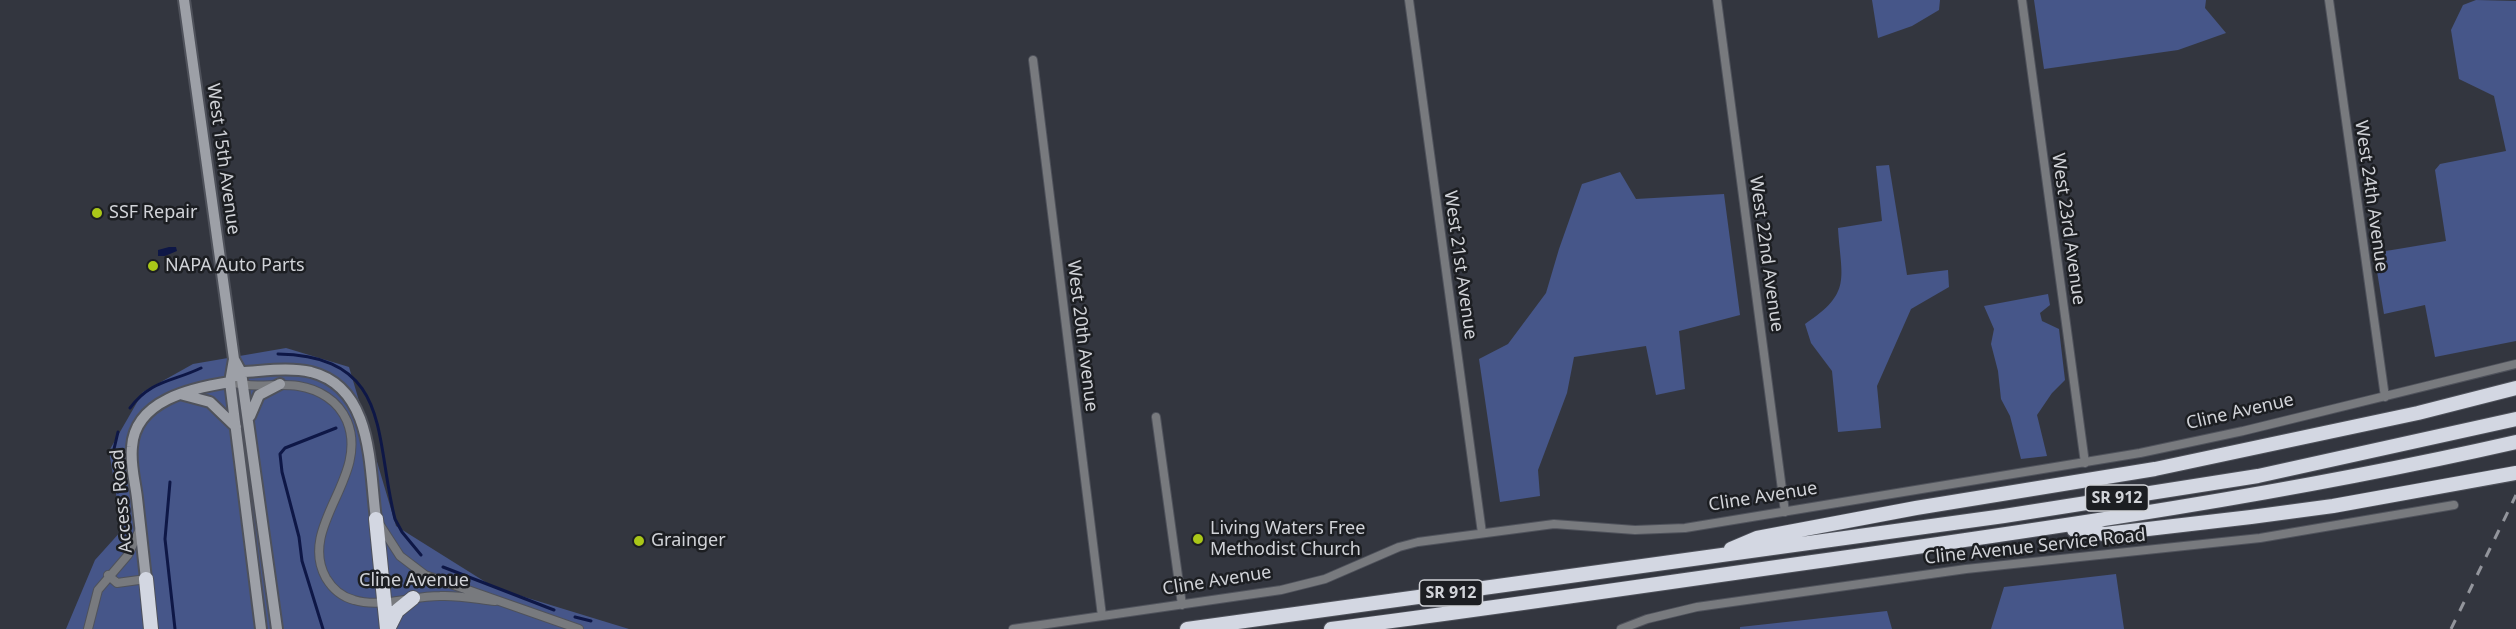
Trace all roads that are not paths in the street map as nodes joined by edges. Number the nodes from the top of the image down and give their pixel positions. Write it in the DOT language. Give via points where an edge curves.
graph roads {
  1 [pos="184,0"];
  2 [pos="1409,0"];
  3 [pos="1717,0"];
  4 [pos="2022,0"];
  5 [pos="2329,0"];
  6 [pos="1033,60"];
  7 [pos="234,359"];
  8 [pos="2516,364"];
  9 [pos="242,372"];
  10 [pos="230,382"];
  11 [pos="280,384"];
  12 [pos="243,386"];
  13 [pos="2516,388"];
  14 [pos="180,394"];
  15 [pos="2385,397"];
  16 [pos="1156,417"];
  17 [pos="249,419"];
  18 [pos="2515,419"];
  19 [pos="236,427"];
  20 [pos="2516,442"];
  21 [pos="2085,463"];
  22 [pos="2516,473"];
  23 [pos="2454,506"];
  24 [pos="1785,512"];
  25 [pos="376,519"];
  26 [pos="141,528"];
  27 [pos="2057,528"];
  28 [pos="1482,534"];
  29 [pos="1714,556"];
  30 [pos="108,575"];
  31 [pos="146,579"];
  32 [pos="413,598"];
  33 [pos="495,601"];
  34 [pos="384,602"];
  35 [pos="1182,605"];
  36 [pos="1102,616"];
  37 [pos="88,629"];
  38 [pos="151,629"];
  39 [pos="261,629"];
  40 [pos="277,629"];
  41 [pos="388,629"];
  42 [pos="579,629"];
  43 [pos="1013,629"];
  44 [pos="1187,629"];
  45 [pos="1331,629"];
  46 [pos="1621,629"];
  1 -- 7 [label="main road, West 15th Avenue"];
  2 -- 28 [label="street, West 21st Avenue"];
  3 -- 24 [label="street, West 22nd Avenue"];
  4 -- 21 [label="street, West 23rd Avenue"];
  5 -- 15 [label="street, West 24th Avenue"];
  6 -- 36 [label="street, West 20th Avenue"];
  7 -- 9 [label="main road, West 15th Avenue"];
  7 -- 10 [label="main road, West 15th Avenue"];
  8 -- 15 [label="street, Cline Avenue"];
  9 -- 10 [label="main road"];
  9 -- 12 [label="main road, West 15th Avenue"];
  9 -- 25 [label="main road, Cline Avenue" via="309,372 330,382 352,400 364,427"];
  10 -- 12 [label="street, Cline Avenue"];
  10 -- 14 [label="main road, Access Road"];
  10 -- 19 [label="main road, West 15th Avenue"];
  11 -- 12 [label="street, Cline Avenue"];
  11 -- 17 [label="main road" via="259,395"];
  11 -- 34 [label="street, Cline Avenue" via="311,388 344,414 353,449 323,530 320,561 329,584 339,593 355,601"];
  12 -- 17 [label="main road, West 15th Avenue"];
  13 -- 29 [label="highway" via="2156,469 1757,538"];
  14 -- 19 [label="main road" via="210,402"];
  14 -- 26 [label="main road, Access Road" via="151,411 134,435 132,461"];
  15 -- 21 [label="street, Cline Avenue"];
  16 -- 35 [label="street"];
  17 -- 40 [label="main road, West 15th Avenue"];
  18 -- 29 [label="highway, SR 912" via="2258,476"];
  19 -- 39 [label="main road, West 15th Avenue"];
  20 -- 27 [label="highway, SR 912" via="2387,471"];
  21 -- 24 [label="street, Cline Avenue"];
  22 -- 27 [label="highway" via="2229,520 2105,534"];
  23 -- 46 [label="street, Cline Avenue Service Road" via="2260,538 1966,568 1668,613"];
  24 -- 28 [label="street, Cline Avenue" via="1674,529 1554,524"];
  25 -- 33 [label="street, Cline Avenue" via="400,556 414,568"];
  25 -- 34 [label="highway"];
  26 -- 30 [label="street" via="128,555"];
  26 -- 31 [label="main road, Access Road"];
  27 -- 45 [label="highway, SR 912"];
  28 -- 35 [label="street, Cline Avenue" via="1404,545 1297,586"];
  29 -- 44 [label="highway, SR 912"];
  30 -- 31 [label="street, Access Road" via="117,583"];
  30 -- 37 [label="street, Access Road" via="98,590"];
  31 -- 38 [label="highway"];
  32 -- 33 [label="street, Cline Avenue" via="441,596"];
  32 -- 34 [label="street, Cline Avenue"];
  32 -- 41 [label="highway" via="397,611"];
  33 -- 42 [label="street, Cline Avenue"];
  34 -- 41 [label="highway"];
  35 -- 36 [label="street, Cline Avenue"];
  36 -- 43 [label="street, Cline Avenue"];
}
